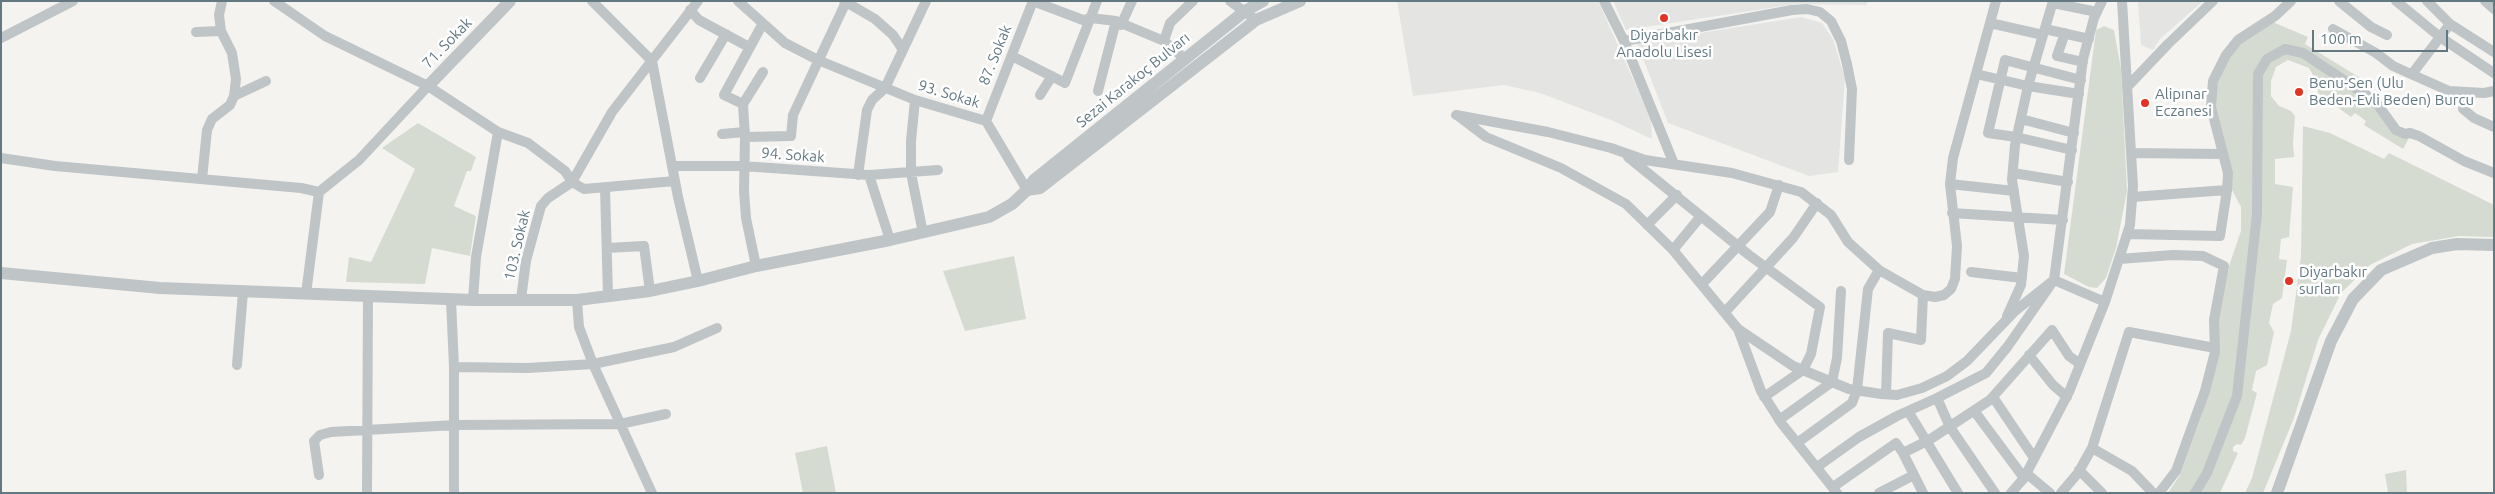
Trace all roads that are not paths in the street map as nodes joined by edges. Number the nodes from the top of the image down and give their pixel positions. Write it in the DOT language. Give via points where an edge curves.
graph roads {
  1 [pos="73,1"];
  2 [pos="222,1"];
  3 [pos="274,1"];
  4 [pos="510,1"];
  5 [pos="592,1"];
  6 [pos="698,1"];
  7 [pos="738,1"];
  8 [pos="926,1"];
  9 [pos="1032,1"];
  10 [pos="1097,1"];
  11 [pos="1132,1"];
  12 [pos="1193,1"];
  13 [pos="1230,1"];
  14 [pos="1264,1"];
  15 [pos="1300,1"];
  16 [pos="1604,1"];
  17 [pos="1996,1"];
  18 [pos="2102,1"];
  19 [pos="2122,1"];
  20 [pos="2213,1"];
  21 [pos="2291,1"];
  22 [pos="2339,1"];
  23 [pos="2396,1"];
  24 [pos="2426,1"];
  25 [pos="2485,1"];
  26 [pos="845,2"];
  27 [pos="2053,2"];
  28 [pos="2494,9"];
  29 [pos="690,10"];
  30 [pos="1245,11"];
  31 [pos="2097,12"];
  32 [pos="1090,18"];
  33 [pos="1256,20"];
  34 [pos="1119,23"];
  35 [pos="1990,23"];
  36 [pos="2450,24"];
  37 [pos="762,25"];
  38 [pos="2333,29"];
  39 [pos="221,31"];
  40 [pos="196,32"];
  41 [pos="2044,32"];
  42 [pos="2065,33"];
  43 [pos="726,34"];
  44 [pos="2386,35"];
  45 [pos="2440,37"];
  46 [pos="1,38"];
  47 [pos="2089,39"];
  48 [pos="1164,41"];
  49 [pos="1624,41"];
  50 [pos="749,47"];
  51 [pos="903,50"];
  52 [pos="2494,52"];
  53 [pos="1012,56"];
  54 [pos="1185,59"];
  55 [pos="818,60"];
  56 [pos="652,61"];
  57 [pos="2083,62"];
  58 [pos="2034,67"];
  59 [pos="763,72"];
  60 [pos="2494,73"];
  61 [pos="1976,74"];
  62 [pos="2412,74"];
  63 [pos="1052,76"];
  64 [pos="700,78"];
  65 [pos="2001,79"];
  66 [pos="2081,80"];
  67 [pos="266,81"];
  68 [pos="428,86"];
  69 [pos="2028,86"];
  70 [pos="2128,86"];
  71 [pos="885,88"];
  72 [pos="2494,90"];
  73 [pos="1098,91"];
  74 [pos="2465,92"];
  75 [pos="2079,94"];
  76 [pos="1040,95"];
  77 [pos="234,96"];
  78 [pos="915,100"];
  79 [pos="743,104"];
  80 [pos="2021,119"];
  81 [pos="986,121"];
  82 [pos="2494,127"];
  83 [pos="498,132"];
  84 [pos="2074,133"];
  85 [pos="722,134"];
  86 [pos="745,134"];
  87 [pos="2016,137"];
  88 [pos="2072,150"];
  89 [pos="1621,152"];
  90 [pos="2132,153"];
  91 [pos="2222,154"];
  92 [pos="1,158"];
  93 [pos="1849,160"];
  94 [pos="1674,164"];
  95 [pos="673,166"];
  96 [pos="744,166"];
  97 [pos="938,170"];
  98 [pos="911,173"];
  99 [pos="2012,173"];
  100 [pos="2494,173"];
  101 [pos="858,175"];
  102 [pos="869,175"];
  103 [pos="202,178"];
  104 [pos="675,181"];
  105 [pos="572,182"];
  106 [pos="2068,182"];
  107 [pos="1950,184"];
  108 [pos="1779,185"];
  109 [pos="605,188"];
  110 [pos="1027,190"];
  111 [pos="2228,190"];
  112 [pos="2014,191"];
  113 [pos="319,192"];
  114 [pos="1677,195"];
  115 [pos="2132,197"];
  116 [pos="1817,203"];
  117 [pos="1952,213"];
  118 [pos="1702,216"];
  119 [pos="2018,218"];
  120 [pos="2063,220"];
  121 [pos="1647,225"];
  122 [pos="923,233"];
  123 [pos="2127,234"];
  124 [pos="890,240"];
  125 [pos="2494,245"];
  126 [pos="1738,247"];
  127 [pos="607,248"];
  128 [pos="1673,250"];
  129 [pos="2119,259"];
  130 [pos="756,266"];
  131 [pos="1765,267"];
  132 [pos="1879,270"];
  133 [pos="1972,272"];
  134 [pos="1,273"];
  135 [pos="2022,278"];
  136 [pos="2054,280"];
  137 [pos="698,281"];
  138 [pos="1702,284"];
  139 [pos="650,291"];
  140 [pos="1842,291"];
  141 [pos="243,292"];
  142 [pos="306,294"];
  143 [pos="1923,295"];
  144 [pos="608,296"];
  145 [pos="368,297"];
  146 [pos="521,299"];
  147 [pos="451,300"];
  148 [pos="473,300"];
  149 [pos="577,300"];
  150 [pos="2105,302"];
  151 [pos="1725,312"];
  152 [pos="2004,324"];
  153 [pos="717,328"];
  154 [pos="1738,329"];
  155 [pos="2215,348"];
  156 [pos="2029,355"];
  157 [pos="237,364"];
  158 [pos="593,364"];
  159 [pos="2080,364"];
  160 [pos="454,367"];
  161 [pos="1803,370"];
  162 [pos="1832,382"];
  163 [pos="1857,390"];
  164 [pos="1886,394"];
  165 [pos="1764,397"];
  166 [pos="1993,397"];
  167 [pos="2067,397"];
  168 [pos="1937,398"];
  169 [pos="1908,411"];
  170 [pos="1975,412"];
  171 [pos="666,414"];
  172 [pos="1779,420"];
  173 [pos="620,424"];
  174 [pos="455,425"];
  175 [pos="1950,427"];
  176 [pos="368,430"];
  177 [pos="1925,442"];
  178 [pos="1797,443"];
  179 [pos="2092,448"];
  180 [pos="1903,453"];
  181 [pos="2034,458"];
  182 [pos="1817,467"];
  183 [pos="2080,470"];
  184 [pos="319,475"];
  185 [pos="1914,475"];
  186 [pos="2025,475"];
  187 [pos="1835,490"];
  188 [pos="367,493"];
  189 [pos="454,493"];
  190 [pos="652,493"];
  191 [pos="1879,493"];
  192 [pos="1923,493"];
  193 [pos="1958,493"];
  194 [pos="1995,493"];
  195 [pos="2011,493"];
  196 [pos="2050,493"];
  197 [pos="2061,493"];
  198 [pos="2102,493"];
  199 [pos="2153,493"];
  200 [pos="2159,493"];
  201 [pos="2196,493"];
  202 [pos="2277,493"];
  1 -- 46 [label="street"];
  2 -- 39 [label="street" via="219,15"];
  3 -- 68 [label="street" via="325,36"];
  4 -- 68 [label="street, 71. Sokak"];
  5 -- 56 [label="street"];
  6 -- 29 [label="street"];
  7 -- 37 [label="street, 93. Sokak"];
  8 -- 51 [label="street"];
  9 -- 32 [label="street" via="1082,20"];
  9 -- 53 [label="street, 87. Sokak"];
  10 -- 32 [label="street"];
  11 -- 34 [label="street"];
  12 -- 48 [label="street" via="1170,23"];
  13 -- 30 [label="street"];
  14 -- 30 [label="street, Sezai Karakoç Bulvarı"];
  15 -- 33 [label="street"];
  16 -- 49 [label="street"];
  17 -- 35 [label="street"];
  18 -- 31 [label="street"];
  19 -- 70 [label="street"];
  20 -- 70 [label="street"];
  21 -- 91 [label="street" via="2275,16 2238,40 2213,81 2211,106"];
  22 -- 44 [label="street"];
  23 -- 45 [label="street"];
  24 -- 36 [label="street"];
  25 -- 28 [label="street"];
  26 -- 51 [label="street" via="875,19 893,35"];
  26 -- 55 [label="street"];
  27 -- 31 [label="street"];
  27 -- 41 [label="street"];
  29 -- 43 [label="street" via="699,20"];
  29 -- 56 [label="street"];
  30 -- 33 [label="street"];
  30 -- 54 [label="street, Sezai Karakoç Bulvarı"];
  31 -- 47 [label="street"];
  32 -- 34 [label="street"];
  32 -- 63 [label="street" via="1065,83"];
  33 -- 110 [label="street" via="1040,188"];
  34 -- 48 [label="street"];
  34 -- 73 [label="street"];
  35 -- 41 [label="street"];
  35 -- 61 [label="street"];
  36 -- 45 [label="street"];
  36 -- 52 [label="street"];
  37 -- 50 [label="street"];
  37 -- 55 [label="street, 93. Sokak" via="785,43"];
  38 -- 62 [label="street"];
  39 -- 40 [label="street"];
  39 -- 77 [label="street" via="235,66"];
  41 -- 42 [label="street"];
  41 -- 58 [label="street"];
  42 -- 47 [label="street"];
  42 -- 57 [label="street" via="2057,56"];
  43 -- 50 [label="street"];
  43 -- 64 [label="street"];
  45 -- 60 [label="street"];
  45 -- 62 [label="street"];
  47 -- 57 [label="street"];
  48 -- 54 [label="street"];
  49 -- 93 [label="street" via="1792,10 1820,12 1831,21 1848,64 1852,89"];
  49 -- 94 [label="street"];
  50 -- 79 [label="street" via="724,95"];
  51 -- 71 [label="street"];
  53 -- 63 [label="street"];
  53 -- 81 [label="street, 87. Sokak"];
  54 -- 110 [label="street, Sezai Karakoç Bulvarı" via="1034,180"];
  55 -- 71 [label="street, 93. Sokak"];
  55 -- 86 [label="street" via="793,115 791,136"];
  56 -- 95 [label="street"];
  56 -- 105 [label="street" via="612,112"];
  57 -- 66 [label="street"];
  58 -- 65 [label="street" via="2005,60"];
  58 -- 66 [label="street"];
  58 -- 69 [label="street"];
  59 -- 79 [label="street"];
  61 -- 65 [label="street"];
  61 -- 107 [label="street" via="1953,158"];
  62 -- 74 [label="street" via="2449,91"];
  63 -- 76 [label="street"];
  65 -- 69 [label="street"];
  65 -- 87 [label="street" via="1988,133"];
  66 -- 75 [label="street"];
  67 -- 77 [label="street"];
  68 -- 83 [label="street"];
  68 -- 113 [label="street" via="359,160"];
  69 -- 75 [label="street"];
  69 -- 80 [label="street"];
  70 -- 90 [label="street"];
  71 -- 78 [label="street, 93. Sokak"];
  71 -- 101 [label="street" via="867,110"];
  72 -- 74 [label="street"];
  74 -- 82 [label="street" via="2463,108 2474,118"];
  75 -- 84 [label="street"];
  77 -- 103 [label="street" via="230,105 212,119 207,130"];
  78 -- 81 [label="street, 93. Sokak"];
  78 -- 98 [label="street" via="910,141"];
  79 -- 86 [label="street"];
  80 -- 84 [label="street"];
  80 -- 87 [label="street"];
  81 -- 110 [label="street, 93. Sokak"];
  83 -- 105 [label="street" via="528,142 565,171"];
  83 -- 148 [label="street" via="476,257"];
  84 -- 88 [label="street"];
  85 -- 86 [label="street"];
  86 -- 96 [label="street"];
  87 -- 88 [label="street"];
  87 -- 99 [label="street"];
  88 -- 106 [label="street"];
  89 -- 94 [label="street" via="1645,160"];
  89 -- 114 [label="street"];
  89 -- 121 [label="street" via="1548,132 1456,115 1486,137 1561,168 1626,204"];
  90 -- 91 [label="street"];
  90 -- 115 [label="street"];
  91 -- 111 [label="street" via="2228,173"];
  92 -- 103 [label="street" via="56,166"];
  94 -- 108 [label="street" via="1732,173"];
  95 -- 96 [label="street, 94. Sokak"];
  95 -- 104 [label="street"];
  96 -- 101 [label="street, 94. Sokak"];
  96 -- 130 [label="street" via="746,218"];
  97 -- 98 [label="street, 94. Sokak"];
  98 -- 102 [label="street, 94. Sokak"];
  98 -- 122 [label="street"];
  99 -- 106 [label="street"];
  99 -- 112 [label="street"];
  100 -- 201 [label="street" via="2464,161 2419,136 2396,130 2376,101 2303,53 2285,49 2267,59 2258,74 2257,214 2237,396"];
  101 -- 102 [label="street, 94. Sokak"];
  102 -- 124 [label="street"];
  103 -- 113 [label="street"];
  104 -- 109 [label="street"];
  104 -- 137 [label="street"];
  105 -- 109 [label="street" via="584,189"];
  105 -- 146 [label="street, 103. Sokak" via="541,206 526,261"];
  106 -- 120 [label="street"];
  107 -- 112 [label="street"];
  107 -- 117 [label="street"];
  108 -- 116 [label="street" via="1801,192"];
  108 -- 126 [label="street" via="1770,212"];
  109 -- 127 [label="street"];
  110 -- 122 [label="street" via="1012,204 988,217"];
  111 -- 115 [label="street"];
  111 -- 123 [label="street" via="2220,236"];
  112 -- 119 [label="street"];
  113 -- 142 [label="street"];
  114 -- 118 [label="street"];
  114 -- 121 [label="street"];
  115 -- 123 [label="street"];
  116 -- 131 [label="street" via="1793,238"];
  116 -- 132 [label="street" via="1831,215 1848,242"];
  117 -- 119 [label="street"];
  117 -- 143 [label="street" via="1956,246 1952,289 1935,297"];
  118 -- 126 [label="street"];
  118 -- 128 [label="street"];
  119 -- 120 [label="street"];
  119 -- 135 [label="street" via="2024,256"];
  120 -- 136 [label="street"];
  121 -- 128 [label="street"];
  122 -- 124 [label="street"];
  123 -- 129 [label="street"];
  124 -- 130 [label="street"];
  125 -- 202 [label="street" via="2458,244 2432,248 2381,270 2353,299 2332,341"];
  126 -- 131 [label="street"];
  126 -- 138 [label="street"];
  127 -- 139 [label="street" via="644,246"];
  127 -- 144 [label="street"];
  128 -- 138 [label="street"];
  129 -- 150 [label="street"];
  129 -- 155 [label="street" via="2203,256 2224,266 2214,320"];
  130 -- 137 [label="street"];
  131 -- 151 [label="street"];
  131 -- 161 [label="street" via="1820,307 1810,354"];
  132 -- 143 [label="street"];
  132 -- 163 [label="street" via="1868,289"];
  133 -- 135 [label="street"];
  134 -- 141 [label="street" via="160,288"];
  135 -- 152 [label="street"];
  136 -- 150 [label="street"];
  136 -- 152 [label="street"];
  136 -- 168 [label="street" via="1986,373"];
  137 -- 139 [label="street"];
  138 -- 151 [label="street"];
  139 -- 144 [label="street"];
  140 -- 162 [label="street"];
  141 -- 142 [label="street"];
  141 -- 157 [label="street"];
  142 -- 145 [label="street"];
  143 -- 164 [label="street" via="1921,340 1888,333"];
  144 -- 149 [label="street"];
  145 -- 147 [label="street"];
  145 -- 176 [label="street"];
  146 -- 148 [label="street"];
  146 -- 149 [label="street"];
  147 -- 148 [label="street"];
  147 -- 160 [label="street"];
  149 -- 158 [label="street" via="579,327"];
  150 -- 159 [label="street"];
  151 -- 154 [label="street"];
  152 -- 164 [label="street" via="1947,376 1922,388 1897,395"];
  153 -- 158 [label="street" via="674,347"];
  154 -- 161 [label="street"];
  154 -- 165 [label="street"];
  155 -- 179 [label="street" via="2129,332"];
  155 -- 200 [label="street" via="2205,391 2185,449 2176,471"];
  156 -- 159 [label="street" via="2052,330 2069,356"];
  156 -- 166 [label="street"];
  156 -- 167 [label="street"];
  158 -- 160 [label="street" via="528,368"];
  158 -- 173 [label="street"];
  159 -- 167 [label="street"];
  160 -- 174 [label="street"];
  161 -- 162 [label="street"];
  161 -- 165 [label="street"];
  162 -- 163 [label="street"];
  162 -- 172 [label="street"];
  163 -- 164 [label="street"];
  163 -- 178 [label="street" via="1852,403"];
  165 -- 172 [label="street"];
  166 -- 170 [label="street"];
  166 -- 181 [label="street"];
  167 -- 181 [label="street"];
  168 -- 169 [label="street"];
  168 -- 175 [label="street"];
  169 -- 177 [label="street"];
  169 -- 182 [label="street" via="1860,437"];
  170 -- 175 [label="street"];
  170 -- 186 [label="street"];
  171 -- 173 [label="street"];
  172 -- 178 [label="street"];
  173 -- 174 [label="street"];
  173 -- 190 [label="street"];
  174 -- 176 [label="street"];
  174 -- 189 [label="street"];
  175 -- 177 [label="street"];
  175 -- 194 [label="street"];
  176 -- 184 [label="street" via="320,435 314,441"];
  176 -- 188 [label="street"];
  177 -- 180 [label="street"];
  177 -- 193 [label="street"];
  178 -- 182 [label="street"];
  179 -- 183 [label="street"];
  179 -- 199 [label="street" via="2132,471"];
  180 -- 185 [label="street"];
  180 -- 187 [label="street" via="1896,443"];
  181 -- 186 [label="street"];
  182 -- 187 [label="street"];
  183 -- 197 [label="street"];
  183 -- 198 [label="street"];
  185 -- 191 [label="street"];
  185 -- 192 [label="street"];
  186 -- 195 [label="street"];
  186 -- 196 [label="street"];
}
